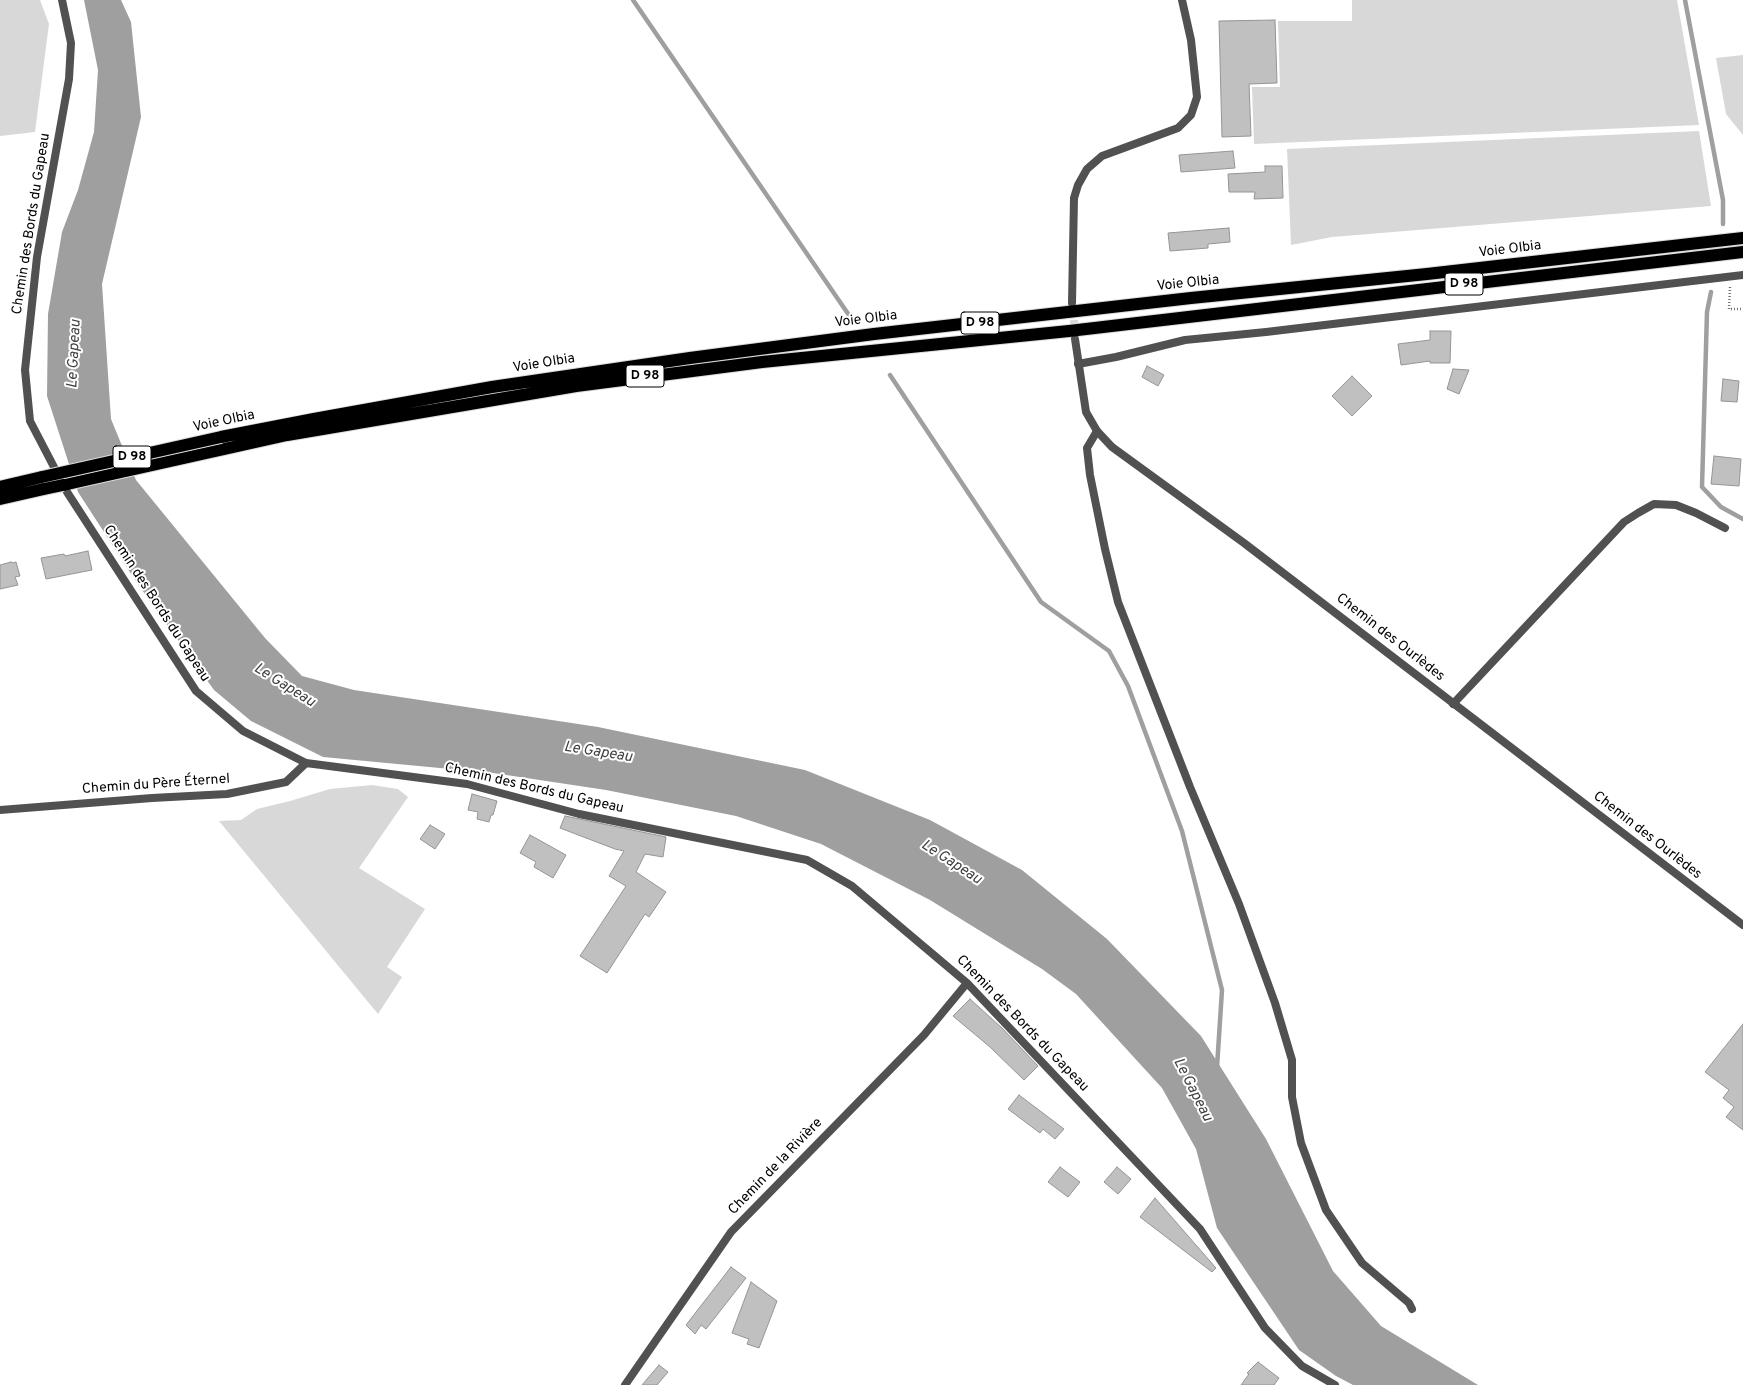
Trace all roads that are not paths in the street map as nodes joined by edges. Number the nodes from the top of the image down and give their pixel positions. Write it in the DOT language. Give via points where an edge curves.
graph roads {
  1 [pos="62,0"];
  2 [pos="1182,0"];
  3 [pos="1743,238"];
  4 [pos="1743,252"];
  5 [pos="1743,275"];
  6 [pos="1072,303"];
  7 [pos="1075,339"];
  8 [pos="1078,364"];
  9 [pos="1097,431"];
  10 [pos="224,443"];
  11 [pos="43,483"];
  12 [pos="0,487"];
  13 [pos="0,499"];
  14 [pos="1725,528"];
  15 [pos="1454,704"];
  16 [pos="306,763"];
  17 [pos="0,810"];
  18 [pos="1743,925"];
  19 [pos="967,983"];
  20 [pos="1412,1309"];
  21 [pos="625,1385"];
  22 [pos="1335,1385"];
  1 -- 16 [label="street, Chemin des Bords du Gapeau" via="71,43 69,79 37,257 25,370 30,421 66,492 196,691 243,731"];
  2 -- 6 [label="street" via="1191,40 1197,97 1191,115 1178,128 1102,156 1088,169 1078,185 1074,198"];
  3 -- 10 [label="highway, Voie Olbia / D 98" via="874,334 660,362 492,387 314,418"];
  4 -- 10 [label="highway, Voie Olbia / D 98" via="1068,331 673,372"];
  5 -- 8 [label="street" via="1185,340"];
  7 -- 8 [label="street, Chemin des Ourlèdes"];
  8 -- 9 [label="street, Chemin des Ourlèdes" via="1086,412"];
  9 -- 15 [label="street, Chemin des Ourlèdes" via="1112,447 1244,543"];
  9 -- 20 [label="street" via="1087,448 1090,474 1118,602 1239,904 1275,1003 1292,1060 1292,1097 1301,1143 1326,1210 1362,1263 1409,1303"];
  10 -- 11 [label="highway, Voie Olbia / D 98, bridge"];
  11 -- 12 [label="highway, Voie Olbia / D 98"];
  11 -- 13 [label="highway, Voie Olbia / D 98"];
  14 -- 15 [label="street" via="1676,505 1654,504 1624,522"];
  15 -- 18 [label="street, Chemin des Ourlèdes"];
  16 -- 17 [label="street, Chemin du Père Éternel" via="286,782 227,794"];
  16 -- 19 [label="street, Chemin des Bords du Gapeau" via="467,784 579,814 807,860 852,886"];
  19 -- 21 [label="street, Chemin de la Rivière" via="924,1035 731,1232"];
  19 -- 22 [label="street, Chemin des Bords du Gapeau" via="1200,1229 1265,1328 1302,1366"];
}
